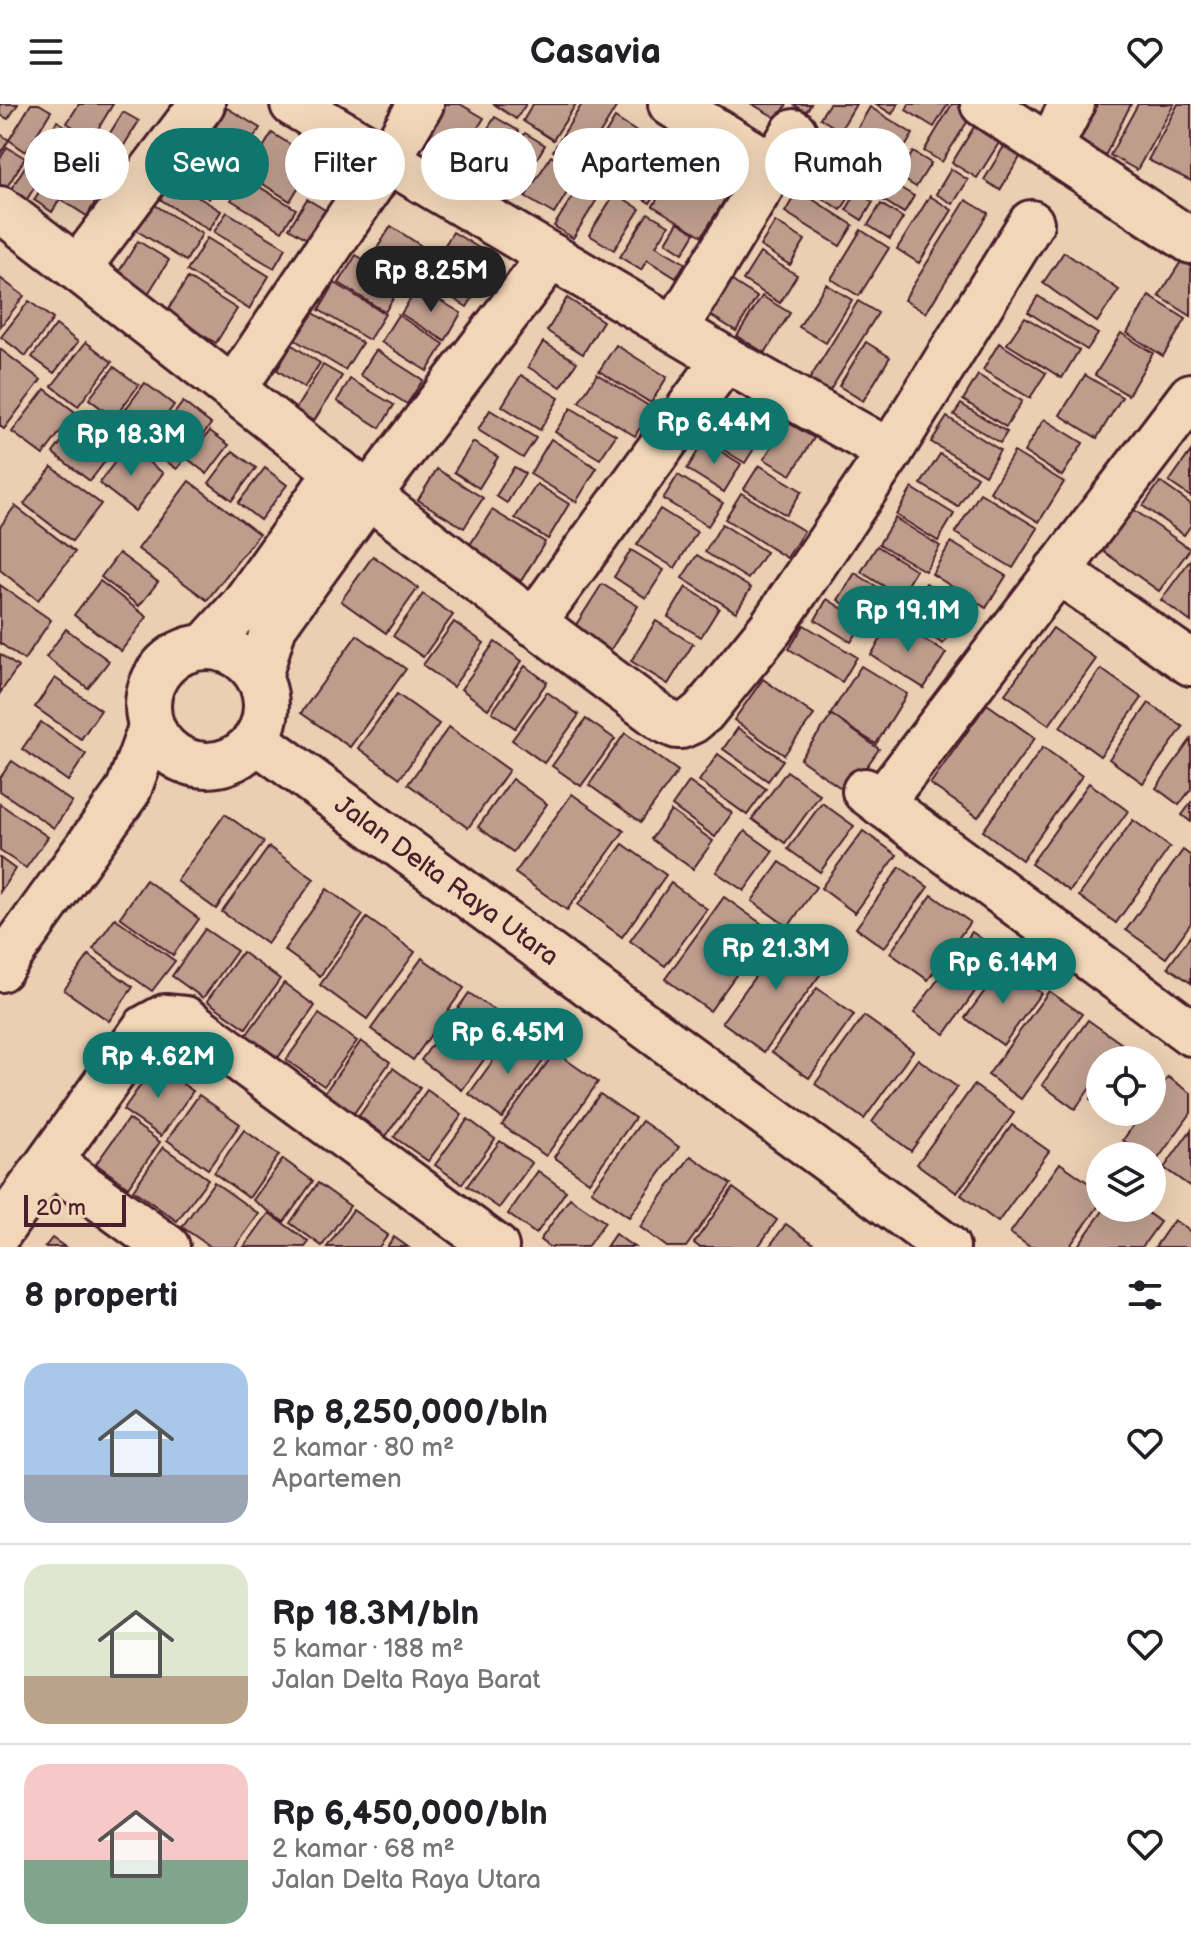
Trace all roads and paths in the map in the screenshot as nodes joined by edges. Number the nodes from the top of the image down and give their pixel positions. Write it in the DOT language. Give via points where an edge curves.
graph roads {
  1 [pos="202,104"];
  2 [pos="293,104"];
  3 [pos="671,104"];
  4 [pos="983,104"];
  5 [pos="1072,104"];
  6 [pos="405,109"];
  7 [pos="333,128"];
  8 [pos="398,128"];
  9 [pos="1050,147"];
  10 [pos="405,171"];
  11 [pos="361,200"];
  12 [pos="0,209"];
  13 [pos="1031,223"];
  14 [pos="1191,241"];
  15 [pos="551,256"];
  16 [pos="78,268"];
  17 [pos="675,329"];
  18 [pos="725,359"];
  19 [pos="234,388"];
  20 [pos="1191,396"];
  21 [pos="890,452"];
  22 [pos="353,484"];
  23 [pos="1057,570"];
  24 [pos="533,623"];
  25 [pos="205,647"];
  26 [pos="1191,663"];
  27 [pos="259,677"];
  28 [pos="151,728"];
  29 [pos="256,740"];
  30 [pos="182,761"];
  31 [pos="128,791"];
  32 [pos="0,969"];
  33 [pos="1191,1033"];
  34 [pos="50,1162"];
  35 [pos="0,1231"];
  36 [pos="167,1247"];
  37 [pos="496,1247"];
  38 [pos="947,1247"];
  1 -- 16 [label="street"];
  2 -- 7 [label="street"];
  3 -- 17 [label="street" via="784,149"];
  4 -- 9 [label="street"];
  5 -- 9 [label="street"];
  6 -- 8 [label="street"];
  9 -- 14 [label="street"];
  10 -- 15 [label="street"];
  11 -- 19 [label="street"];
  12 -- 16 [label="street"];
  13 -- 21 [label="street"];
  15 -- 17 [label="street"];
  15 -- 22 [label="street"];
  16 -- 19 [label="street"];
  17 -- 18 [label="street"];
  18 -- 21 [label="street"];
  18 -- 24 [label="street"];
  19 -- 22 [label="street"];
  20 -- 23 [label="street"];
  21 -- 24 [label="street" via="771,628 724,689 687,724 664,720"];
  22 -- 24 [label="street"];
  22 -- 25 [label="street"];
  22 -- 27 [label="street" via="274,626"];
  23 -- 26 [label="street"];
  23 -- 33 [label="street" via="873,797"];
  25 -- 27 [label="street" via="227,650"];
  25 -- 28 [label="street" via="186,650 157,674 149,691"];
  27 -- 29 [label="street" via="266,698 265,720"];
  28 -- 30 [label="street"];
  28 -- 31 [label="street"];
  29 -- 30 [label="street" via="240,756 220,765"];
  29 -- 38 [label="street, Jalan Delta Raya Utara"];
  30 -- 31 [label="street"];
  31 -- 32 [label="street"];
  34 -- 35 [label="street"];
  34 -- 36 [label="street"];
  34 -- 37 [label="street" via="145,1028 165,1017 185,1019"];
}
